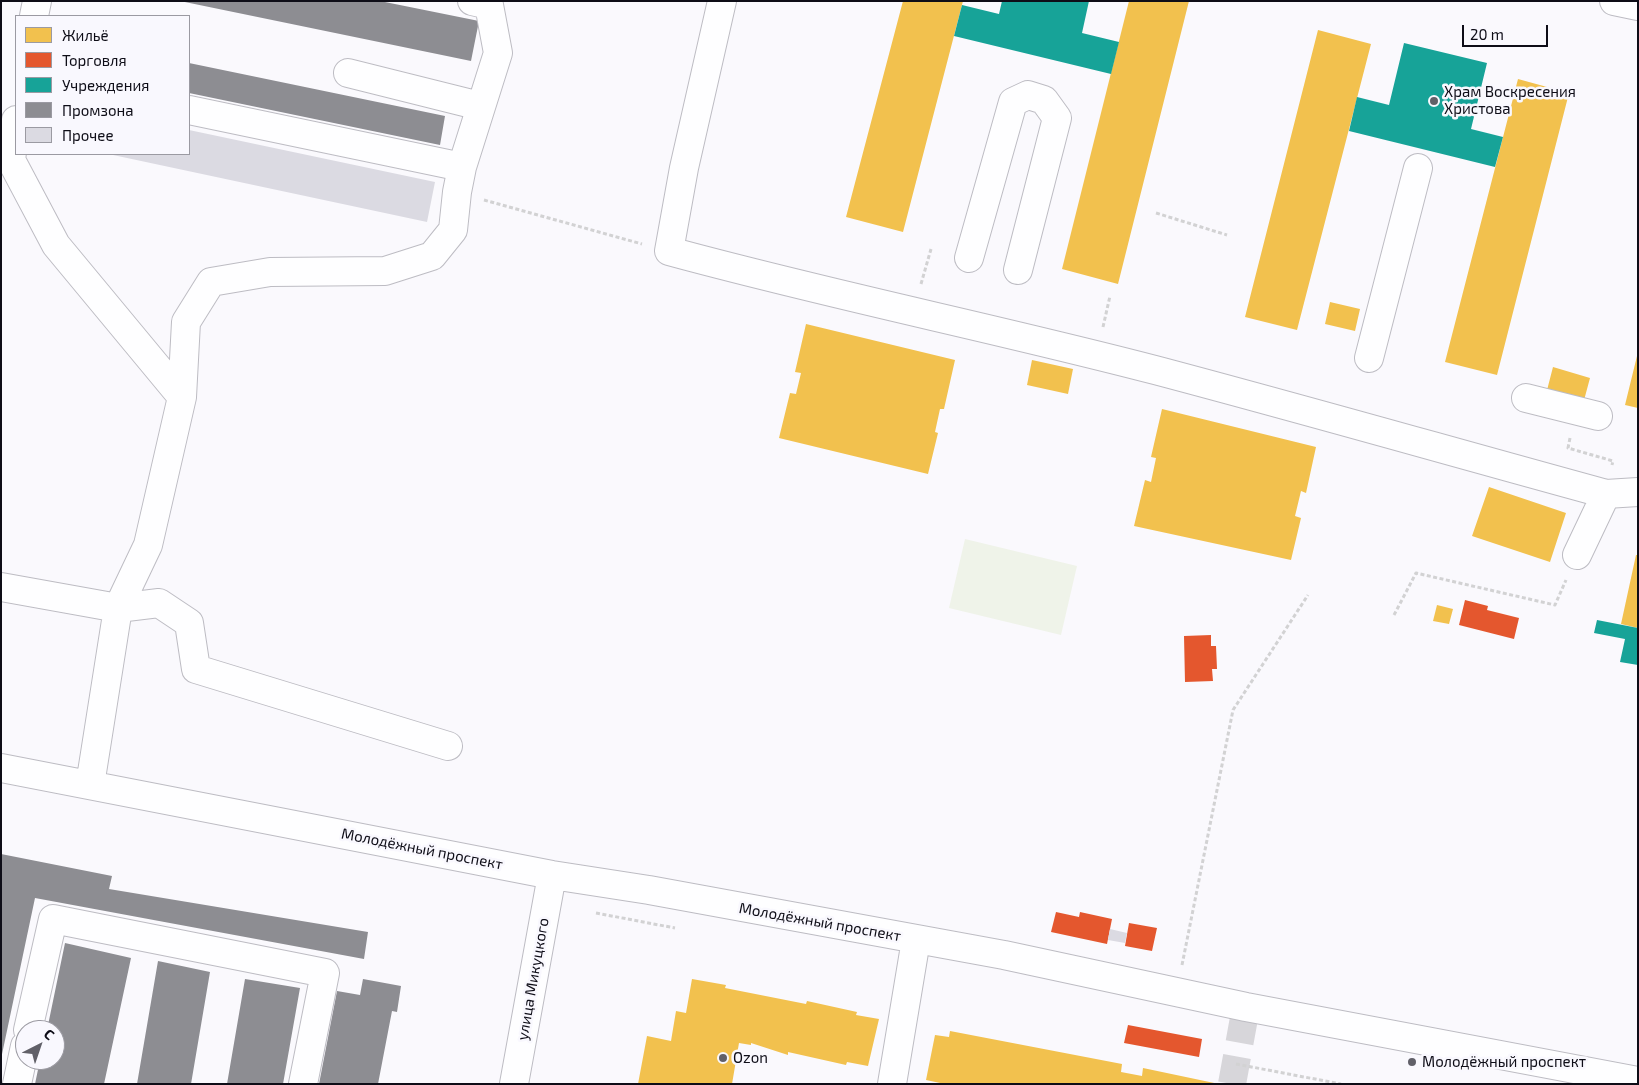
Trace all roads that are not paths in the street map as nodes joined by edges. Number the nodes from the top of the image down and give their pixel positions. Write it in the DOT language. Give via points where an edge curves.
graph roads {
  1 [pos="38,1"];
  2 [pos="472,1"];
  3 [pos="722,1"];
  4 [pos="1614,1"];
  5 [pos="1638,6"];
  6 [pos="34,15"];
  7 [pos="348,73"];
  8 [pos="480,106"];
  9 [pos="190,110"];
  10 [pos="15,128"];
  11 [pos="1418,168"];
  12 [pos="460,180"];
  13 [pos="969,258"];
  14 [pos="1018,270"];
  15 [pos="1369,358"];
  16 [pos="182,397"];
  17 [pos="1526,398"];
  18 [pos="1587,413"];
  19 [pos="1638,492"];
  20 [pos="1606,494"];
  21 [pos="1577,555"];
  22 [pos="1,588"];
  23 [pos="118,608"];
  24 [pos="448,746"];
  25 [pos="1,768"];
  26 [pos="90,785"];
  27 [pos="552,875"];
  28 [pos="916,940"];
  29 [pos="30,1020"];
  30 [pos="20,1070"];
  31 [pos="1638,1081"];
  32 [pos="17,1084"];
  33 [pos="303,1084"];
  34 [pos="514,1084"];
  35 [pos="892,1084"];
  1 -- 6 [label="street"];
  2 -- 8 [label="street" via="489,5 498,53"];
  3 -- 20 [label="street" via="684,168 669,251 770,279 1155,370"];
  4 -- 5 [label="street"];
  7 -- 8 [label="street"];
  8 -- 12 [label="street"];
  9 -- 12 [label="street"];
  10 -- 16 [label="street" via="11,160 56,245"];
  11 -- 15 [label="street"];
  12 -- 16 [label="street" via="453,230 432,256 386,271 270,272 211,282 186,322"];
  13 -- 14 [label="street" via="1013,102 1028,96 1044,100 1057,118"];
  16 -- 23 [label="street" via="148,545"];
  17 -- 18 [label="street"];
  19 -- 20 [label="street"];
  20 -- 21 [label="street"];
  22 -- 23 [label="street"];
  23 -- 24 [label="street" via="159,603 189,623 196,670"];
  23 -- 26 [label="street"];
  25 -- 26 [label="street, Молодёжный проспект"];
  26 -- 27 [label="street, Молодёжный проспект"];
  27 -- 28 [label="street, Молодёжный проспект"];
  27 -- 34 [label="street, улица Микуцкого"];
  28 -- 31 [label="street, Молодёжный проспект" via="1004,955 1246,1007"];
  28 -- 35 [label="street"];
  29 -- 33 [label="street" via="52,919 324,973"];
  30 -- 32 [label="street"];
}
